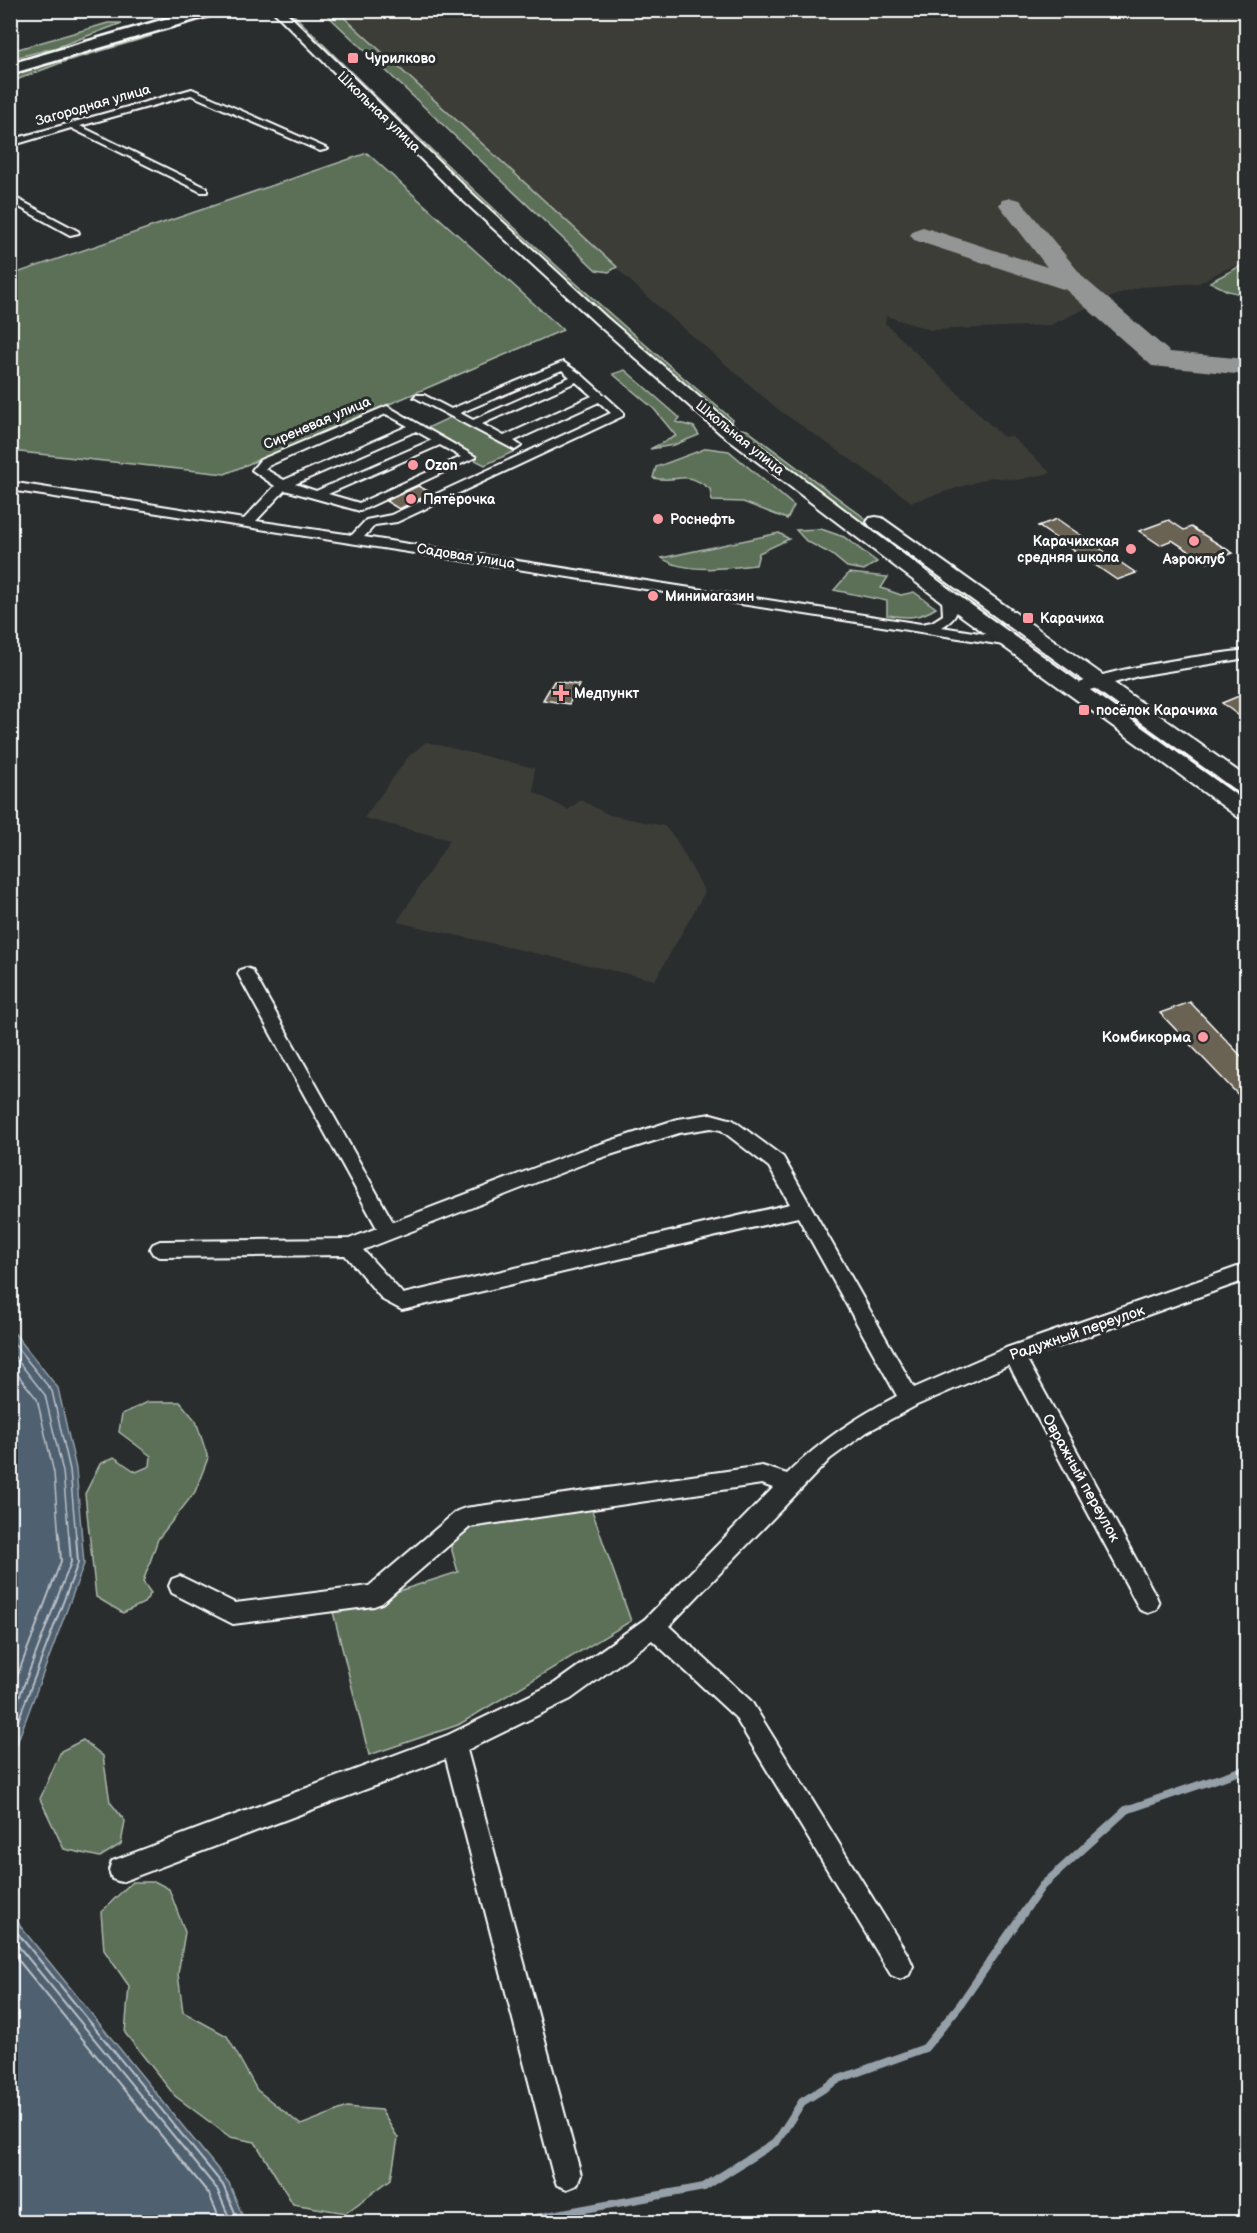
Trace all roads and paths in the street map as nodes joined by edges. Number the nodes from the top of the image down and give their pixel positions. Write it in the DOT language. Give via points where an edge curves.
graph roads {
  1 [pos="203,10"];
  2 [pos="214,10"];
  3 [pos="277,10"];
  4 [pos="320,35"];
  5 [pos="10,68"];
  6 [pos="72,124"];
  7 [pos="10,143"];
  8 [pos="436,146"];
  9 [pos="323,149"];
  10 [pos="204,190"];
  11 [pos="10,198"];
  12 [pos="74,233"];
  13 [pos="578,377"];
  14 [pos="420,396"];
  15 [pos="600,397"];
  16 [pos="451,413"];
  17 [pos="473,424"];
  18 [pos="748,424"];
  19 [pos="417,426"];
  20 [pos="727,429"];
  21 [pos="440,441"];
  22 [pos="505,441"];
  23 [pos="532,455"];
  24 [pos="470,457"];
  25 [pos="794,459"];
  26 [pos="496,471"];
  27 [pos="421,479"];
  28 [pos="284,485"];
  29 [pos="10,486"];
  30 [pos="448,494"];
  31 [pos="316,495"];
  32 [pos="360,507"];
  33 [pos="374,520"];
  34 [pos="247,523"];
  35 [pos="355,540"];
  36 [pos="949,598"];
  37 [pos="921,628"];
  38 [pos="1031,634"];
  39 [pos="1010,642"];
  40 [pos="1246,654"];
  41 [pos="1097,681"];
  42 [pos="1076,690"];
  43 [pos="1246,787"];
  44 [pos="1246,812"];
  45 [pos="246,974"];
  46 [pos="801,1209"];
  47 [pos="389,1232"];
  48 [pos="350,1247"];
  49 [pos="160,1249"];
  50 [pos="1246,1272"];
  51 [pos="1013,1354"];
  52 [pos="910,1399"];
  53 [pos="791,1484"];
  54 [pos="180,1586"];
  55 [pos="1148,1603"];
  56 [pos="653,1626"];
  57 [pos="454,1744"];
  58 [pos="121,1870"];
  59 [pos="900,1966"];
  60 [pos="567,2175"];
  1 -- 5 [label="highway"];
  2 -- 5 [label="highway"];
  3 -- 20 [label="main road, Школьная улица" via="460,190"];
  4 -- 8 [label="main road, Школьная улица"];
  6 -- 7 [label="street, Загородная улица"];
  6 -- 9 [label="street, Загородная улица" via="192,92"];
  6 -- 10 [label="street"];
  11 -- 12 [label="street"];
  13 -- 15 [label="street"];
  13 -- 16 [label="street" via="563,365"];
  13 -- 17 [label="street"];
  14 -- 16 [label="street"];
  15 -- 22 [label="street"];
  15 -- 23 [label="street" via="619,414"];
  16 -- 17 [label="street"];
  17 -- 22 [label="street"];
  18 -- 20 [label="main road"];
  19 -- 21 [label="street, Сиреневая улица"];
  19 -- 28 [label="street"];
  19 -- 28 [label="street, Сиреневая улица" via="387,410 264,463 258,470"];
  20 -- 36 [label="main road, Школьная улица"];
  21 -- 24 [label="street, Сиреневая улица"];
  21 -- 31 [label="street"];
  22 -- 23 [label="street"];
  23 -- 26 [label="street"];
  24 -- 26 [label="street, Сиреневая улица"];
  24 -- 27 [label="street"];
  25 -- 38 [label="main road, Школьная улица"];
  26 -- 30 [label="street"];
  27 -- 30 [label="street"];
  27 -- 32 [label="street"];
  28 -- 31 [label="street, Сиреневая улица"];
  28 -- 34 [label="street"];
  29 -- 34 [label="street, Садовая улица"];
  30 -- 33 [label="street" via="393,519"];
  31 -- 32 [label="street, Сиреневая улица"];
  32 -- 33 [label="street"];
  33 -- 35 [label="street" via="367,523"];
  34 -- 35 [label="street, Садовая улица"];
  35 -- 37 [label="street, Садовая улица"];
  36 -- 37 [label="street" via="949,617"];
  36 -- 39 [label="main road, Школьная улица"];
  37 -- 39 [label="street, Садовая улица"];
  38 -- 39 [label="main road"];
  38 -- 41 [label="main road, Школьная улица"];
  39 -- 42 [label="main road, Школьная улица"];
  40 -- 41 [label="street"];
  41 -- 42 [label="street"];
  41 -- 43 [label="main road, Школьная улица"];
  42 -- 44 [label="main road, Школьная улица"];
  45 -- 47 [label="street"];
  46 -- 47 [label="street" via="776,1162 727,1125 711,1121 678,1126 585,1156"];
  46 -- 48 [label="street" via="402,1302 387,1293 378,1277"];
  46 -- 52 [label="street"];
  47 -- 48 [label="street"];
  48 -- 49 [label="street"];
  50 -- 51 [label="street, Радужный переулок"];
  51 -- 52 [label="street, Радужный переулок"];
  51 -- 55 [label="street, Овражный переулок"];
  52 -- 53 [label="street, Радужный переулок" via="860,1426 823,1453"];
  53 -- 54 [label="street" via="762,1475 465,1518 374,1596 232,1614"];
  53 -- 56 [label="street, Радужный переулок"];
  56 -- 57 [label="street, Радужный переулок" via="563,1691"];
  56 -- 59 [label="street" via="743,1709"];
  57 -- 58 [label="street, Радужный переулок"];
  57 -- 60 [label="street"];
}
